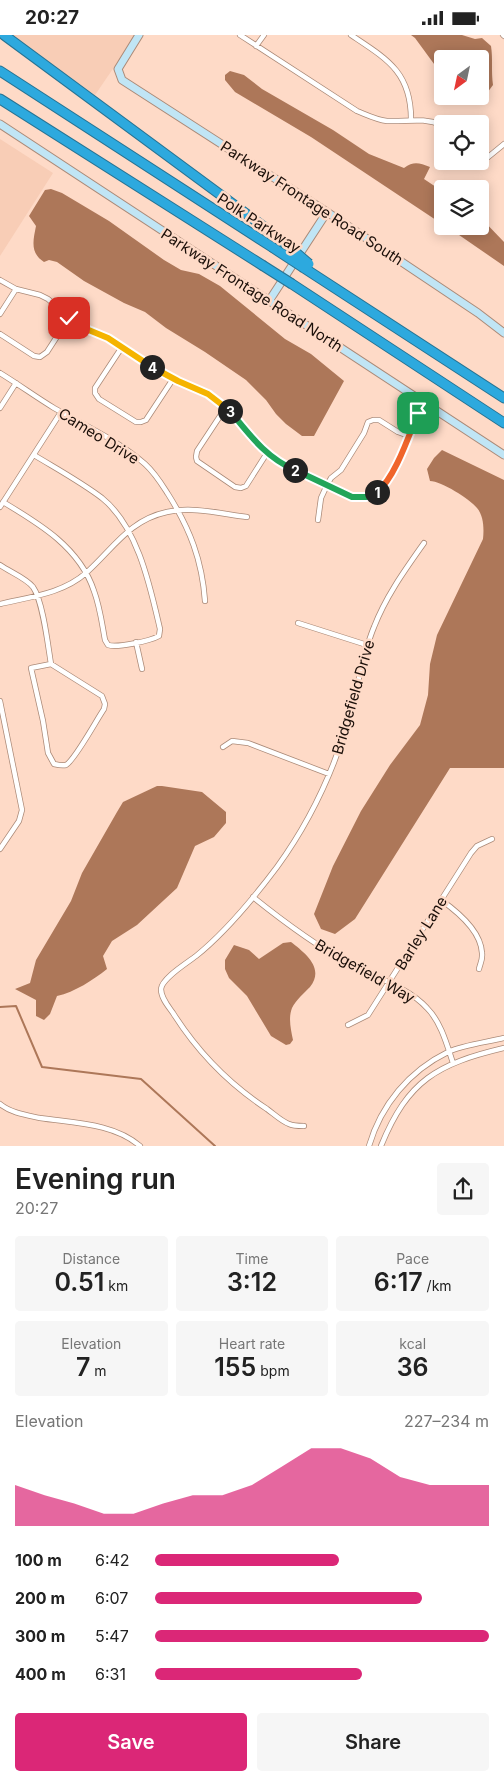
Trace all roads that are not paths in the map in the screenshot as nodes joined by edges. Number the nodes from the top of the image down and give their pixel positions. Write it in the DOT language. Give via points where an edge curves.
graph roads {
  1 [pos="4,35"];
  2 [pos="140,35"];
  3 [pos="240,35"];
  4 [pos="264,35"];
  5 [pos="351,35"];
  6 [pos="256,46"];
  7 [pos="0,71"];
  8 [pos="0,99"];
  9 [pos="411,119"];
  10 [pos="434,122"];
  11 [pos="0,124"];
  12 [pos="504,144"];
  13 [pos="489,156"];
  14 [pos="327,212"];
  15 [pos="307,266"];
  16 [pos="0,279"];
  17 [pos="16,289"];
  18 [pos="269,301"];
  19 [pos="0,314"];
  20 [pos="69,318"];
  21 [pos="504,333"];
  22 [pos="0,334"];
  23 [pos="122,347"];
  24 [pos="0,373"];
  25 [pos="172,379"];
  26 [pos="16,383"];
  27 [pos="504,398"];
  28 [pos="423,403"];
  29 [pos="226,407"];
  30 [pos="0,408"];
  31 [pos="61,412"];
  32 [pos="504,423"];
  33 [pos="409,436"];
  34 [pos="267,453"];
  35 [pos="34,455"];
  36 [pos="504,455"];
  37 [pos="327,485"];
  38 [pos="3,502"];
  39 [pos="0,507"];
  40 [pos="178,511"];
  41 [pos="248,517"];
  42 [pos="318,520"];
  43 [pos="127,531"];
  44 [pos="424,543"];
  45 [pos="0,565"];
  46 [pos="85,573"];
  47 [pos="36,596"];
  48 [pos="205,601"];
  49 [pos="0,604"];
  50 [pos="298,623"];
  51 [pos="136,642"];
  52 [pos="367,645"];
  53 [pos="51,664"];
  54 [pos="142,669"];
  55 [pos="0,701"];
  56 [pos="223,747"];
  57 [pos="329,774"];
  58 [pos="492,839"];
  59 [pos="0,849"];
  60 [pos="254,897"];
  61 [pos="441,900"];
  62 [pos="479,969"];
  63 [pos="389,983"];
  64 [pos="348,1025"];
  65 [pos="504,1037"];
  66 [pos="504,1048"];
  67 [pos="449,1052"];
  68 [pos="453,1063"];
  69 [pos="0,1103"];
  70 [pos="304,1126"];
  71 [pos="140,1146"];
  72 [pos="369,1146"];
  73 [pos="381,1146"];
  1 -- 15 [label="highway, bridge" via="279,238"];
  2 -- 14 [label="main road, Parkway Frontage Road South" via="118,69 122,80"];
  3 -- 6 [label="street"];
  4 -- 6 [label="street"];
  5 -- 9 [label="street" via="380,54 398,73 408,95"];
  6 -- 9 [label="street" via="357,111 387,121"];
  7 -- 15 [label="highway, Polk Parkway, bridge" via="272,247"];
  8 -- 32 [label="highway, bridge"];
  9 -- 10 [label="street"];
  11 -- 18 [label="main road, Parkway Frontage Road North"];
  12 -- 13 [label="street"];
  14 -- 18 [label="main road"];
  14 -- 21 [label="main road, Parkway Frontage Road South"];
  15 -- 27 [label="highway, Polk Parkway" via="345,296"];
  16 -- 17 [label="street"];
  17 -- 19 [label="street"];
  17 -- 20 [label="street" via="48,299"];
  18 -- 28 [label="main road, Parkway Frontage Road North"];
  20 -- 22 [label="street" via="47,352 40,357"];
  20 -- 23 [label="street"];
  23 -- 25 [label="street"];
  23 -- 25 [label="street" via="95,388 99,399 136,422 142,422"];
  24 -- 26 [label="street, Cameo Drive"];
  25 -- 29 [label="street" via="208,394"];
  26 -- 30 [label="street"];
  26 -- 31 [label="street, Cameo Drive"];
  28 -- 33 [label="street"];
  28 -- 36 [label="main road, Parkway Frontage Road North"];
  29 -- 34 [label="street"];
  29 -- 34 [label="street" via="197,451 197,461 241,488 246,486"];
  31 -- 35 [label="street"];
  31 -- 40 [label="street, Cameo Drive" via="145,465 159,480"];
  33 -- 37 [label="street" via="385,483 372,495 352,497"];
  33 -- 37 [label="street" via="379,420 371,420 341,470"];
  34 -- 37 [label="street" via="285,466"];
  35 -- 38 [label="street"];
  35 -- 43 [label="street" via="102,499"];
  37 -- 42 [label="street" via="320,498"];
  38 -- 39 [label="street"];
  38 -- 46 [label="street" via="63,544"];
  40 -- 41 [label="street"];
  40 -- 43 [label="street" via="154,516"];
  40 -- 48 [label="street, Cameo Drive" via="196,551"];
  43 -- 46 [label="street"];
  43 -- 51 [label="street" via="143,562 158,620 159,636"];
  44 -- 52 [label="street, Bridgefield Drive" via="400,575"];
  45 -- 47 [label="street" via="32,586"];
  46 -- 47 [label="street" via="52,592"];
  46 -- 51 [label="street" via="94,589 106,643 112,647"];
  47 -- 49 [label="street"];
  47 -- 53 [label="street"];
  50 -- 52 [label="street"];
  51 -- 54 [label="street"];
  52 -- 57 [label="street, Bridgefield Drive" via="350,716"];
  53 -- 53 [label="street" via="31,668 48,753 54,764 61,766 70,761 105,704 102,696"];
  55 -- 59 [label="street" via="22,810 19,821"];
  56 -- 57 [label="street" via="232,741 248,743"];
  57 -- 60 [label="street, Bridgefield Drive" via="299,833"];
  58 -- 61 [label="street, Barley Lane" via="471,853"];
  60 -- 63 [label="street, Bridgefield Way" via="325,949"];
  60 -- 70 [label="street, Bridgefield Drive" via="211,943 165,980 161,993 186,1033 225,1076 288,1123"];
  61 -- 62 [label="street" via="460,915 476,936 482,951"];
  61 -- 63 [label="street, Barley Lane"];
  63 -- 64 [label="street, Barley Lane" via="368,1015"];
  63 -- 67 [label="street, Bridgefield Way" via="428,1009"];
  65 -- 67 [label="street"];
  66 -- 68 [label="street"];
  67 -- 68 [label="street, Bridgefield Way"];
  67 -- 72 [label="street" via="418,1072 399,1090 379,1117"];
  68 -- 73 [label="street" via="418,1085 406,1098"];
  69 -- 71 [label="street" via="26,1116 112,1130"];
}
